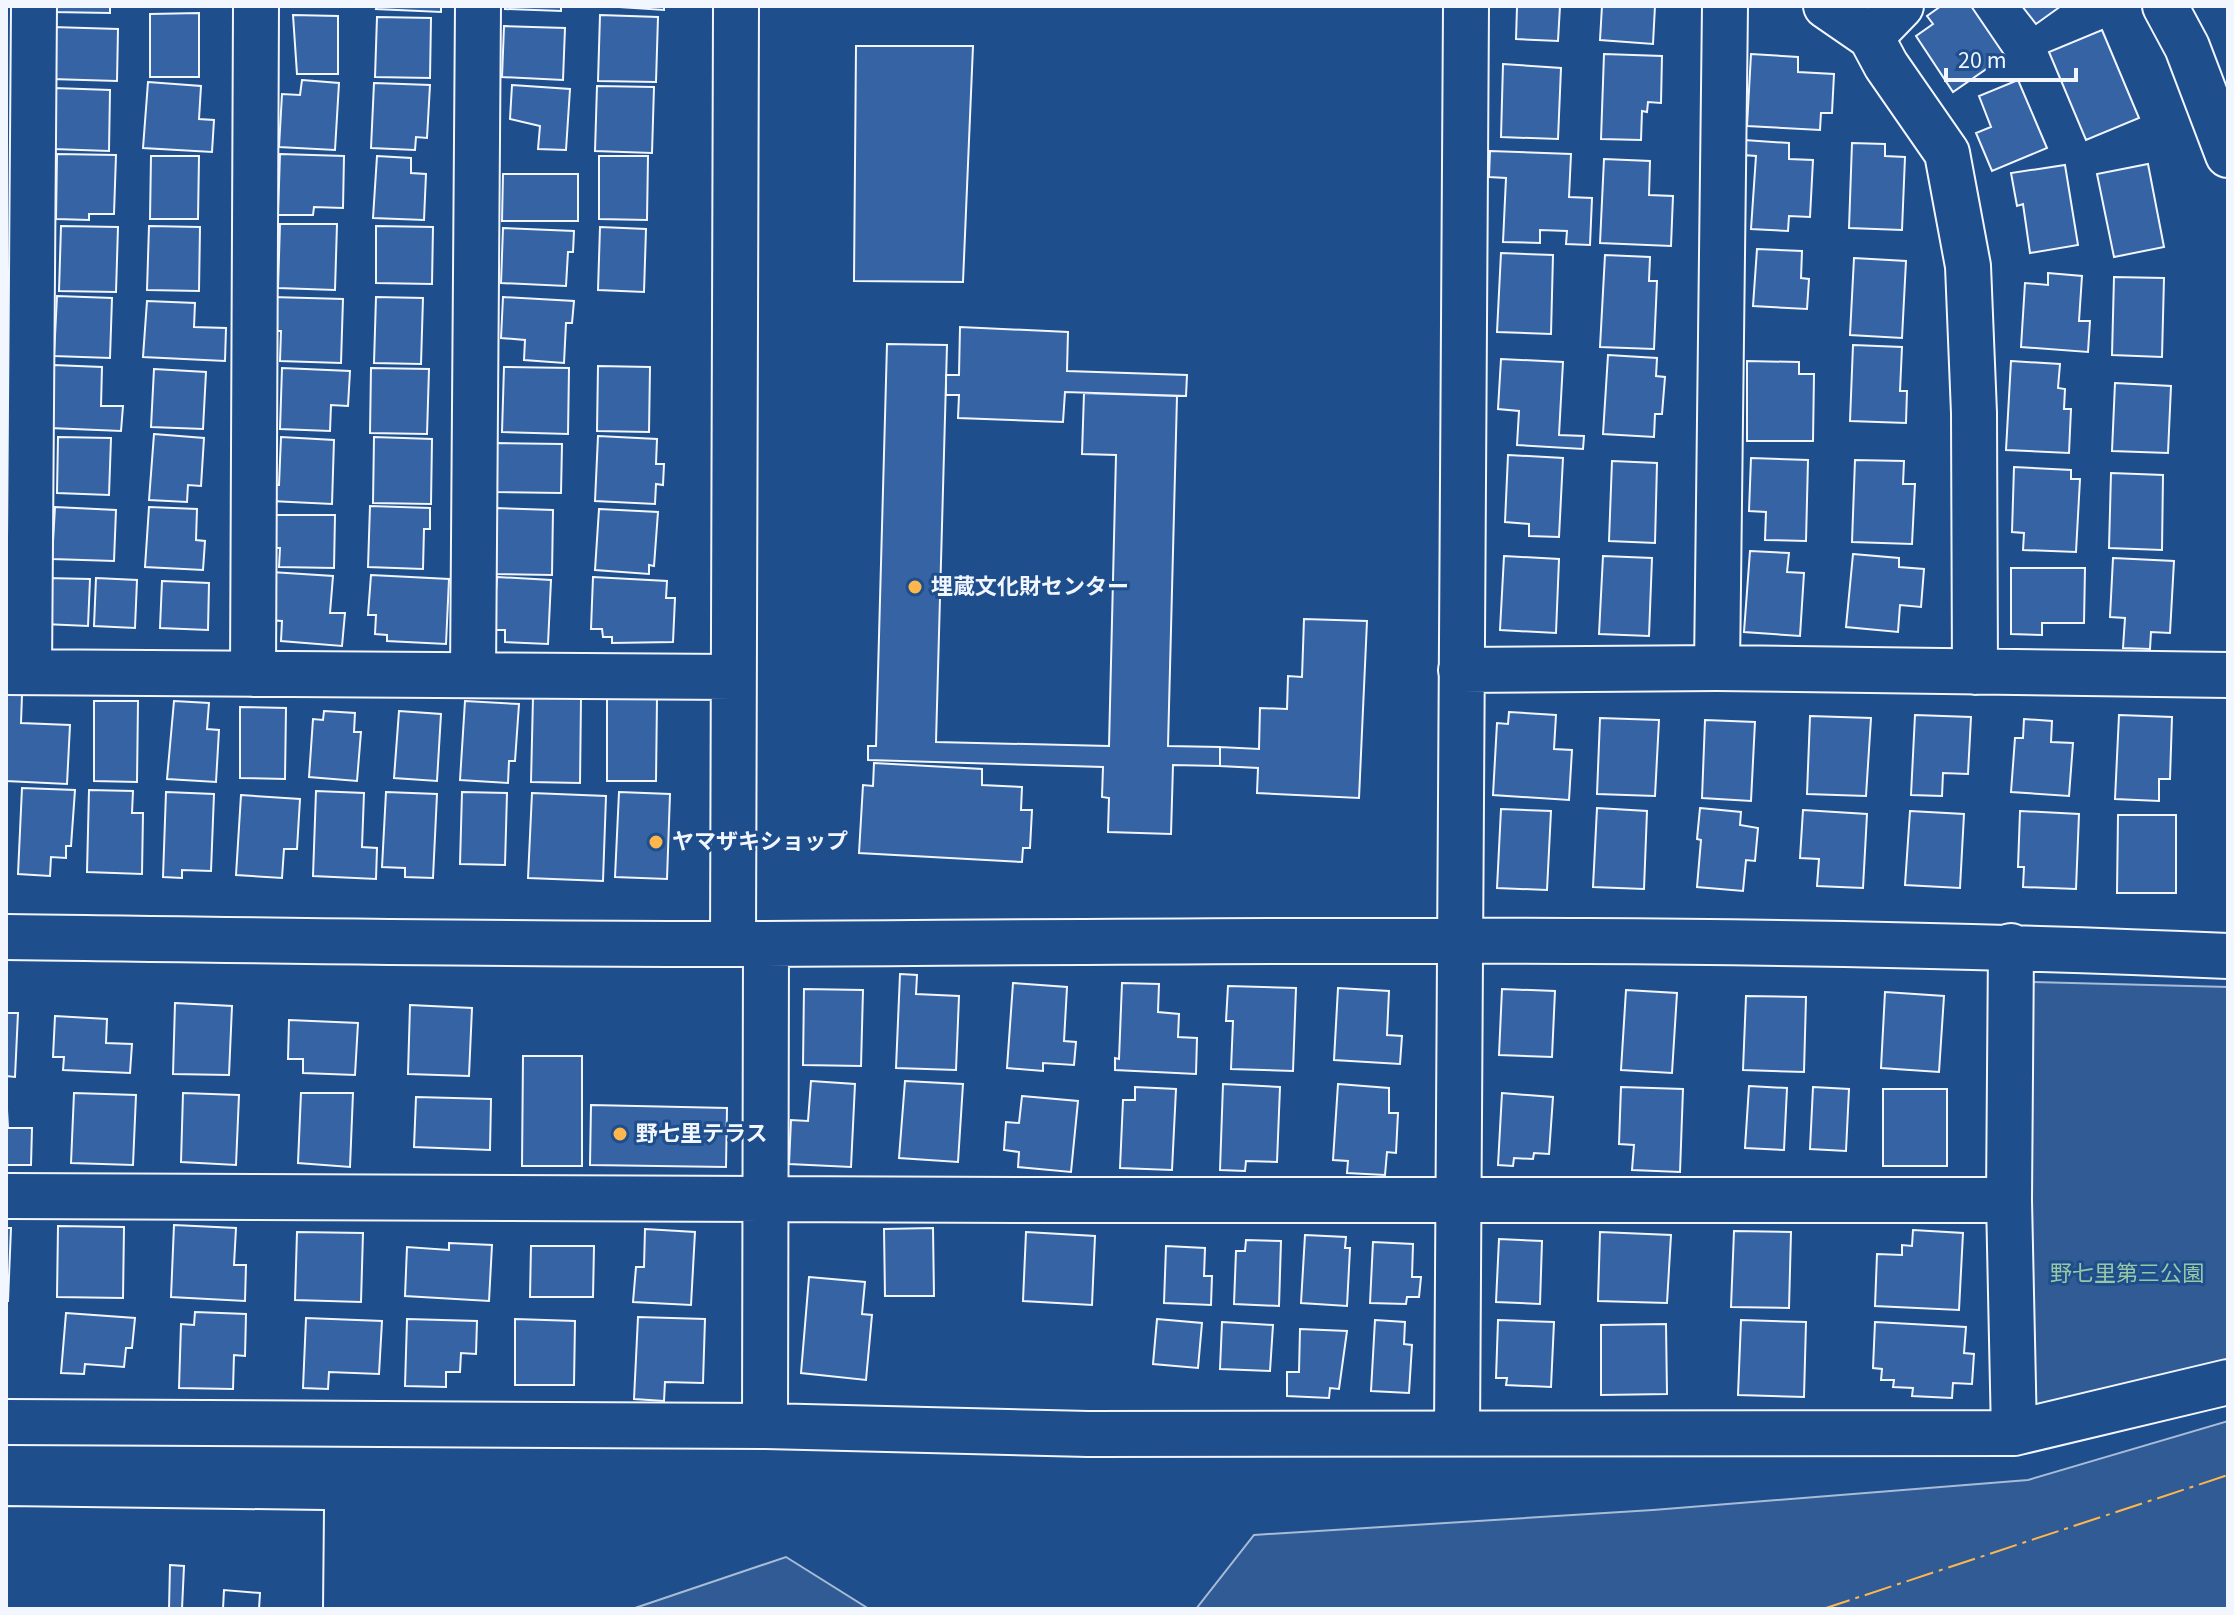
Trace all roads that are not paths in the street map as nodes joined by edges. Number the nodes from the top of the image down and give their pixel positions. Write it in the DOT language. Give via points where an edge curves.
graph roads {
  1 [pos="34,6"];
  2 [pos="256,6"];
  3 [pos="478,6"];
  4 [pos="736,6"];
  5 [pos="1466,6"];
  6 [pos="1725,6"];
  7 [pos="1826,6"];
  8 [pos="1901,6"];
  9 [pos="2165,6"];
  10 [pos="1871,37"];
  11 [pos="2228,155"];
  12 [pos="1717,668"];
  13 [pos="1461,670"];
  14 [pos="17,672"];
  15 [pos="1975,672"];
  16 [pos="253,674"];
  17 [pos="473,675"];
  18 [pos="2228,675"];
  19 [pos="733,677"];
  20 [pos="6,937"];
  21 [pos="1460,939"];
  22 [pos="749,944"];
  23 [pos="2011,946"];
  24 [pos="2228,956"];
  25 [pos="6,1196"];
  26 [pos="767,1197"];
  27 [pos="2009,1200"];
  28 [pos="1458,1203"];
  29 [pos="2228,1382"];
  30 [pos="6,1422"];
  31 [pos="765,1426"];
  32 [pos="1457,1433"];
  33 [pos="2014,1433"];
  1 -- 14 [label="street"];
  2 -- 16 [label="street"];
  3 -- 17 [label="street"];
  4 -- 19 [label="street"];
  5 -- 13 [label="street"];
  6 -- 12 [label="street"];
  7 -- 10 [label="street"];
  8 -- 10 [label="street"];
  9 -- 11 [label="street" via="2187,47"];
  10 -- 15 [label="street" via="1947,153 1968,266"];
  12 -- 13 [label="street"];
  12 -- 15 [label="street"];
  13 -- 21 [label="street"];
  14 -- 16 [label="street"];
  15 -- 18 [label="street"];
  16 -- 17 [label="street"];
  17 -- 19 [label="street"];
  19 -- 22 [label="street"];
  20 -- 22 [label="street"];
  21 -- 22 [label="street"];
  21 -- 23 [label="street"];
  21 -- 28 [label="street"];
  22 -- 26 [label="street" via="763,1084"];
  23 -- 24 [label="street"];
  23 -- 27 [label="street"];
  25 -- 26 [label="street"];
  26 -- 28 [label="street"];
  26 -- 31 [label="street"];
  27 -- 28 [label="street"];
  27 -- 33 [label="street"];
  28 -- 32 [label="street"];
  29 -- 33 [label="street"];
  30 -- 31 [label="street"];
  31 -- 32 [label="street" via="1088,1434"];
  32 -- 33 [label="street"];
}
